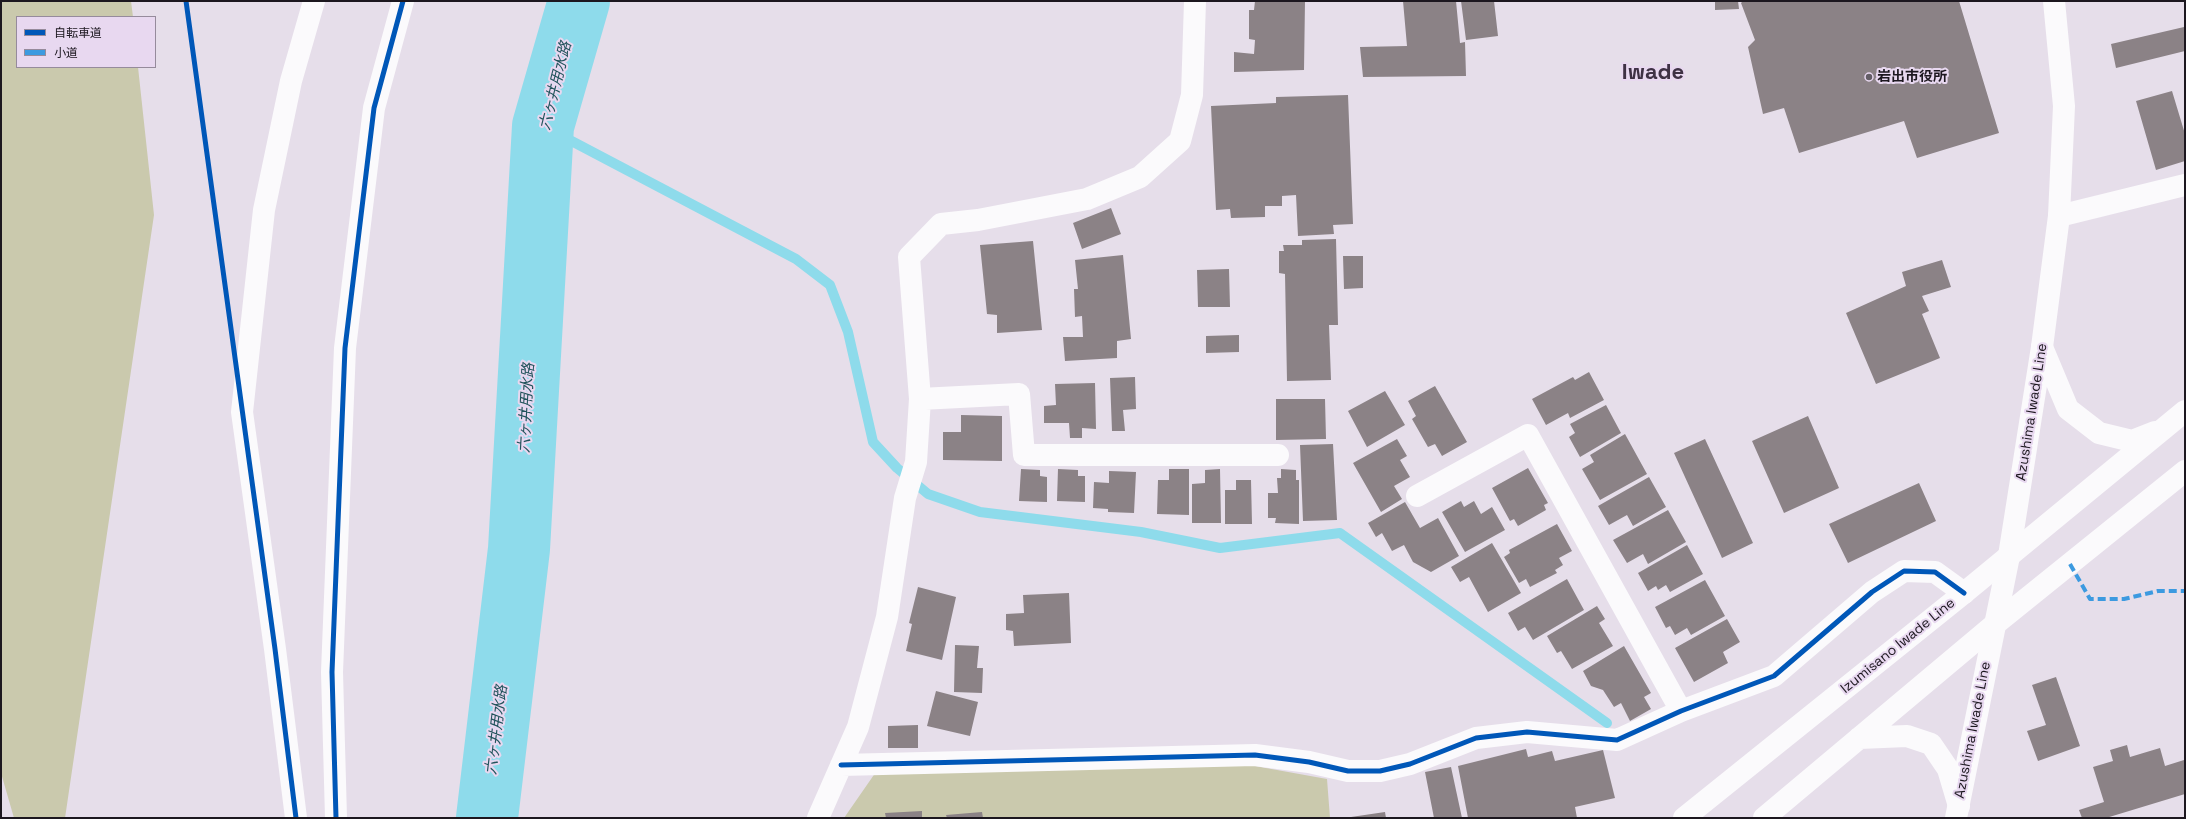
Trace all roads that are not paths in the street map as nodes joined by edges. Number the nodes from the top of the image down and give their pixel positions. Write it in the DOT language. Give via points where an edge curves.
graph roads {
  1 [pos="314,1"];
  2 [pos="402,1"];
  3 [pos="1195,1"];
  4 [pos="2054,1"];
  5 [pos="2185,185"];
  6 [pos="2059,216"];
  7 [pos="2042,347"];
  8 [pos="920,399"];
  9 [pos="2185,411"];
  10 [pos="2164,428"];
  11 [pos="1278,455"];
  12 [pos="2185,471"];
  13 [pos="1417,496"];
  14 [pos="2009,556"];
  15 [pos="1964,593"];
  16 [pos="1994,625"];
  17 [pos="1681,711"];
  18 [pos="1859,738"];
  19 [pos="841,766"];
  20 [pos="1957,812"];
  21 [pos="296,818"];
  22 [pos="336,818"];
  23 [pos="818,818"];
  24 [pos="1684,818"];
  25 [pos="1764,818"];
  1 -- 21 [label="street" via="291,81 264,210 242,412"];
  2 -- 22 [label="street" via="374,108 345,348 332,672"];
  3 -- 8 [label="street" via="1192,95 1180,141 1140,177 1087,199 978,220 941,224 909,258"];
  4 -- 6 [label="street, Azushima Iwade Line" via="2064,106"];
  5 -- 6 [label="street"];
  6 -- 7 [label="street, Azushima Iwade Line"];
  7 -- 10 [label="street" via="2068,409 2099,433 2132,441"];
  7 -- 14 [label="street, Azushima Iwade Line"];
  8 -- 11 [label="street" via="1019,394 1024,455"];
  8 -- 19 [label="street" via="916,462 905,498 886,617 858,727"];
  9 -- 10 [label="street, Izumisano Iwade Line"];
  10 -- 14 [label="street, Izumisano Iwade Line"];
  12 -- 16 [label="street"];
  13 -- 17 [label="street" via="1528,435"];
  14 -- 15 [label="street, Izumisano Iwade Line"];
  14 -- 16 [label="street, Azushima Iwade Line"];
  15 -- 17 [label="street" via="1935,572 1904,571 1872,592 1774,676"];
  15 -- 24 [label="street, Izumisano Iwade Line"];
  16 -- 18 [label="street"];
  16 -- 20 [label="street, Azushima Iwade Line"];
  17 -- 19 [label="street" via="1617,740 1527,732 1476,738 1410,764 1380,771 1348,771 1309,762 1255,755"];
  18 -- 20 [label="street" via="1907,736 1931,744 1948,769"];
  18 -- 25 [label="street"];
  19 -- 23 [label="street"];
}
